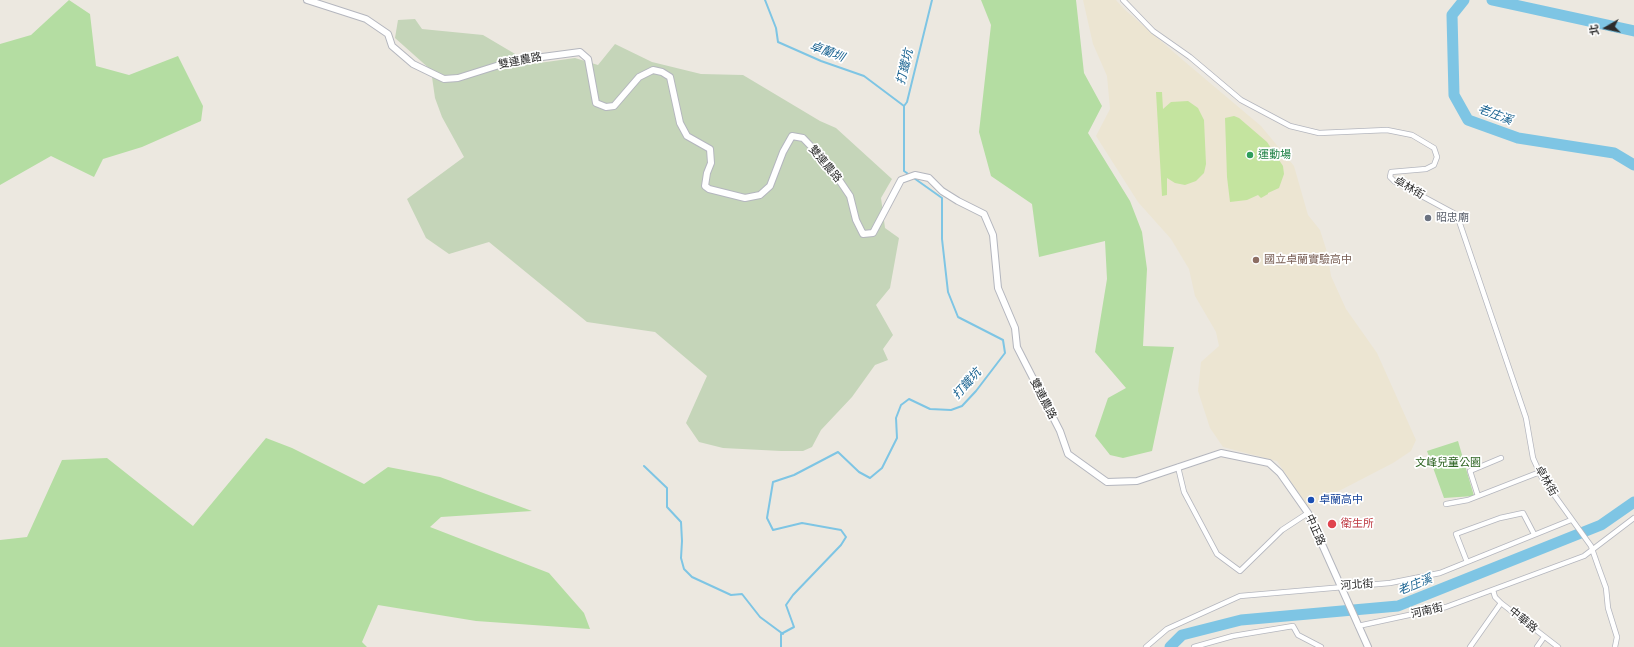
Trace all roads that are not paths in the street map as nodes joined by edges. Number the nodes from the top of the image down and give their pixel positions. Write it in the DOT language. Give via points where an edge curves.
graph roads {
  1 [pos="307,0"];
  2 [pos="1123,0"];
  3 [pos="1501,458"];
  4 [pos="1178,467"];
  5 [pos="1540,472"];
  6 [pos="1478,496"];
  7 [pos="1446,504"];
  8 [pos="1308,513"];
  9 [pos="1634,518"];
  10 [pos="1571,520"];
  11 [pos="1534,534"];
  12 [pos="1592,550"];
  13 [pos="1466,562"];
  14 [pos="1340,586"];
  15 [pos="1493,590"];
  16 [pos="1501,603"];
  17 [pos="1357,624"];
  18 [pos="1544,637"];
  19 [pos="1146,647"];
  20 [pos="1194,647"];
  21 [pos="1322,647"];
  22 [pos="1368,647"];
  23 [pos="1470,647"];
  24 [pos="1537,647"];
  25 [pos="1558,647"];
  26 [pos="1615,647"];
  1 -- 4 [label="street, 雙連農路" via="366,20 388,34 392,46 412,64 444,79 458,78 512,61 580,52 588,59 596,103 606,107 614,106 639,77 653,70 662,72 670,77 680,123 687,136 710,149 712,163 705,186 745,198 760,195 770,186 792,136 802,138 829,165 850,196 856,220 863,234 873,233 900,180 915,175 929,178 942,191 984,214 993,235 998,288 1014,328 1017,347 1060,431 1068,454 1107,482 1137,481"];
  2 -- 5 [label="street, 卓林街" via="1153,31 1190,57 1241,100 1290,126 1319,132 1387,130 1412,135 1434,148 1437,157 1434,165 1426,169 1391,172 1390,177 1457,215 1526,418 1533,458"];
  3 -- 6 [label="street" via="1470,471"];
  4 -- 8 [label="street, 中正路" via="1221,453 1269,463"];
  4 -- 8 [label="street" via="1184,492 1217,554 1240,571 1282,530"];
  5 -- 6 [label="street"];
  5 -- 10 [label="street, 卓林街"];
  6 -- 7 [label="street"];
  8 -- 14 [label="street, 中正路"];
  9 -- 12 [label="street, 河南街"];
  10 -- 11 [label="street, 河北街"];
  10 -- 12 [label="street, 卓林街"];
  11 -- 13 [label="street, 河北街"];
  11 -- 13 [label="street" via="1523,513 1500,518 1456,534"];
  12 -- 15 [label="street, 河南街" via="1584,556"];
  12 -- 26 [label="street, 卓林街" via="1606,588 1608,608 1617,637"];
  13 -- 14 [label="street, 河北街" via="1440,573 1390,583"];
  14 -- 17 [label="street, 中正路"];
  14 -- 19 [label="street, 河北街" via="1240,596 1167,629"];
  15 -- 16 [label="street, 中華路"];
  15 -- 17 [label="street, 河南街" via="1446,607"];
  16 -- 18 [label="street, 中華路"];
  16 -- 23 [label="street"];
  17 -- 22 [label="street, 中正路"];
  18 -- 24 [label="street"];
  18 -- 25 [label="street, 中華路"];
  20 -- 21 [label="street" via="1233,636 1293,626 1298,635"];
}
